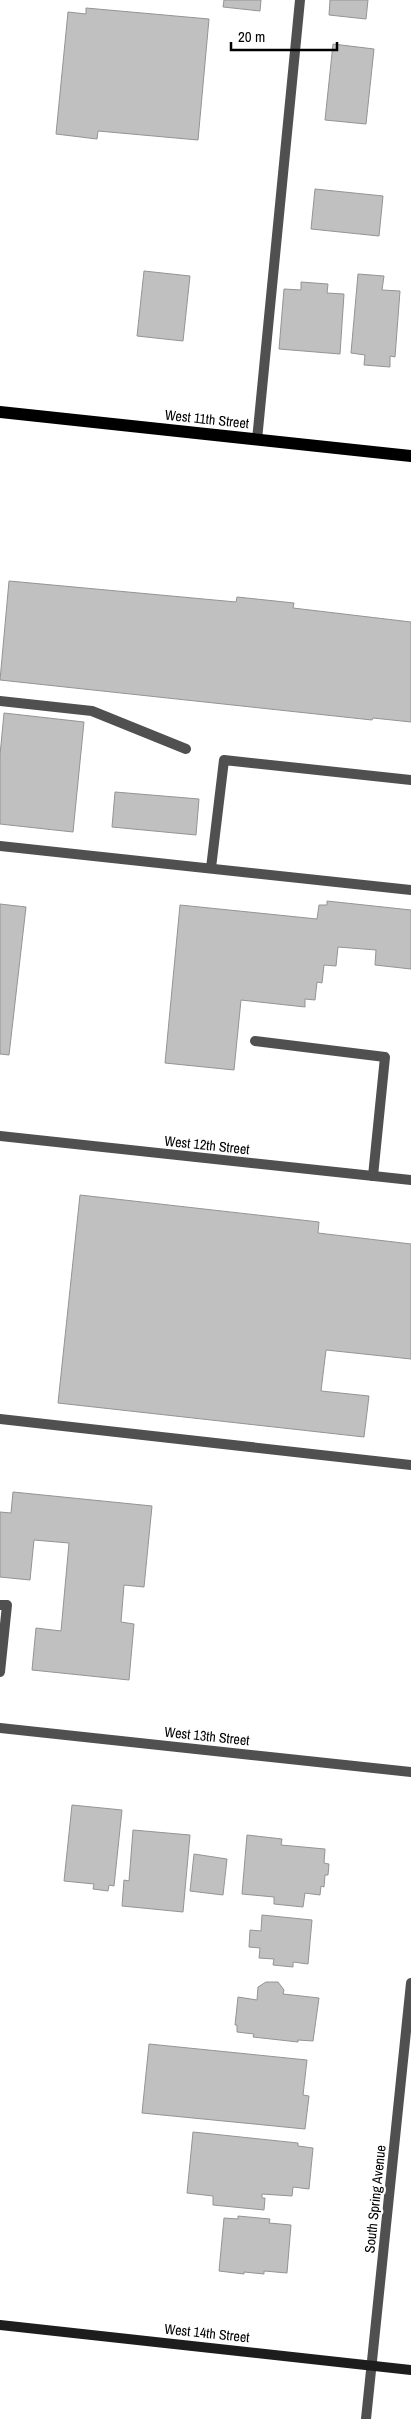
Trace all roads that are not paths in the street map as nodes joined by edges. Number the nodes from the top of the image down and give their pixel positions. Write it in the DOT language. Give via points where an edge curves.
graph roads {
  1 [pos="300,0"];
  2 [pos="0,412"];
  3 [pos="257,440"];
  4 [pos="411,456"];
  5 [pos="0,701"];
  6 [pos="186,750"];
  7 [pos="411,780"];
  8 [pos="0,846"];
  9 [pos="211,868"];
  10 [pos="411,890"];
  11 [pos="254,1041"];
  12 [pos="0,1136"];
  13 [pos="373,1176"];
  14 [pos="411,1180"];
  15 [pos="0,1419"];
  16 [pos="411,1464"];
  17 [pos="0,1605"];
  18 [pos="0,1672"];
  19 [pos="0,1728"];
  20 [pos="411,1772"];
  21 [pos="411,1983"];
  22 [pos="0,2324"];
  23 [pos="372,2365"];
  24 [pos="411,2370"];
  25 [pos="366,2419"];
  1 -- 3 [label="street"];
  2 -- 3 [label="main road, West 11th Street"];
  3 -- 4 [label="main road, West 11th Street"];
  5 -- 6 [label="street" via="92,711"];
  7 -- 9 [label="street" via="224,760"];
  8 -- 9 [label="street"];
  9 -- 10 [label="street"];
  11 -- 13 [label="street" via="385,1057"];
  12 -- 13 [label="street, West 12th Street"];
  13 -- 14 [label="street, West 12th Street"];
  15 -- 16 [label="street"];
  17 -- 18 [label="street" via="7,1606"];
  19 -- 20 [label="street, West 13th Street"];
  21 -- 23 [label="street, South Spring Avenue"];
  22 -- 23 [label="street, West 14th Street"];
  23 -- 24 [label="street, West 14th Street"];
  23 -- 25 [label="street, South Spring Avenue"];
}
